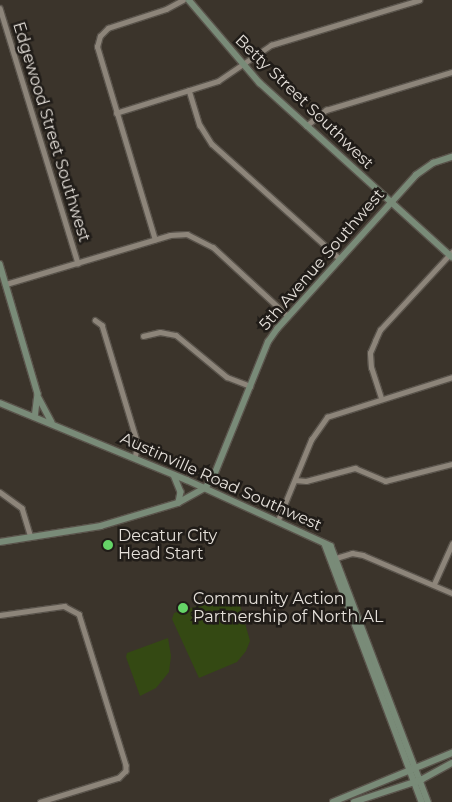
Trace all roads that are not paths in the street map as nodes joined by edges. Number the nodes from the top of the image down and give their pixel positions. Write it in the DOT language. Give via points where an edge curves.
graph roads {
  1 [pos="182,0"];
  2 [pos="189,0"];
  3 [pos="419,0"];
  4 [pos="0,8"];
  5 [pos="242,64"];
  6 [pos="452,72"];
  7 [pos="189,90"];
  8 [pos="116,113"];
  9 [pos="306,126"];
  10 [pos="452,157"];
  11 [pos="391,203"];
  12 [pos="155,240"];
  13 [pos="451,254"];
  14 [pos="340,259"];
  15 [pos="78,263"];
  16 [pos="0,264"];
  17 [pos="2,277"];
  18 [pos="6,284"];
  19 [pos="288,316"];
  20 [pos="95,320"];
  21 [pos="143,336"];
  22 [pos="452,377"];
  23 [pos="250,386"];
  24 [pos="38,394"];
  25 [pos="381,398"];
  26 [pos="0,403"];
  27 [pos="24,413"];
  28 [pos="35,417"];
  29 [pos="53,424"];
  30 [pos="135,458"];
  31 [pos="452,464"];
  32 [pos="174,475"];
  33 [pos="295,480"];
  34 [pos="205,488"];
  35 [pos="0,492"];
  36 [pos="178,503"];
  37 [pos="278,520"];
  38 [pos="32,537"];
  39 [pos="0,542"];
  40 [pos="325,544"];
  41 [pos="452,544"];
  42 [pos="336,558"];
  43 [pos="434,584"];
  44 [pos="452,593"];
  45 [pos="0,615"];
  46 [pos="452,753"];
  47 [pos="452,764"];
  48 [pos="414,771"];
  49 [pos="418,781"];
  50 [pos="40,802"];
  51 [pos="333,802"];
  52 [pos="354,802"];
  53 [pos="422,802"];
  54 [pos="428,802"];
  1 -- 8 [label="street" via="166,9 108,28 98,41 98,52"];
  2 -- 5 [label="street, Betty Street Southwest"];
  3 -- 5 [label="street" via="271,45"];
  4 -- 15 [label="street, Edgewood Street Southwest"];
  5 -- 7 [label="street" via="218,81"];
  5 -- 9 [label="street, Betty Street Southwest"];
  6 -- 9 [label="street" via="326,110"];
  7 -- 8 [label="street"];
  7 -- 14 [label="street" via="200,125 212,144"];
  8 -- 12 [label="street"];
  9 -- 11 [label="street, Betty Street Southwest"];
  10 -- 11 [label="street, 5th Avenue Southwest" via="424,168"];
  11 -- 13 [label="street, Betty Street Southwest"];
  11 -- 14 [label="street, 5th Avenue Southwest"];
  12 -- 15 [label="street"];
  12 -- 19 [label="street" via="176,234 197,237"];
  13 -- 25 [label="street" via="380,330 370,353 371,368"];
  14 -- 19 [label="street, 5th Avenue Southwest"];
  15 -- 18 [label="street"];
  16 -- 17 [label="street"];
  17 -- 18 [label="street"];
  18 -- 24 [label="street"];
  19 -- 23 [label="street, 5th Avenue Southwest" via="268,342"];
  20 -- 30 [label="street" via="102,325 138,444"];
  21 -- 23 [label="street" via="160,332 176,336 227,377"];
  22 -- 25 [label="street"];
  23 -- 34 [label="street, 5th Avenue Southwest" via="213,478"];
  24 -- 27 [label="street" via="34,407"];
  24 -- 28 [label="street"];
  24 -- 29 [label="street"];
  25 -- 33 [label="street" via="328,417 311,440"];
  26 -- 27 [label="street, Austinville Road Southwest"];
  27 -- 28 [label="street, Austinville Road Southwest"];
  28 -- 29 [label="street, Austinville Road Southwest"];
  29 -- 30 [label="street, Austinville Road Southwest"];
  30 -- 32 [label="street, Austinville Road Southwest"];
  31 -- 33 [label="street" via="385,481 355,468 306,481"];
  32 -- 34 [label="street, Austinville Road Southwest"];
  32 -- 36 [label="street" via="181,492"];
  33 -- 37 [label="street"];
  34 -- 36 [label="street"];
  34 -- 37 [label="street, Austinville Road Southwest"];
  35 -- 38 [label="street" via="22,508"];
  36 -- 38 [label="street" via="85,530"];
  37 -- 40 [label="street, Austinville Road Southwest"];
  38 -- 39 [label="street"];
  40 -- 42 [label="street, Austinville Road Southwest" via="331,546"];
  40 -- 48 [label="street"];
  41 -- 43 [label="street"];
  42 -- 43 [label="street" via="352,553 363,555"];
  42 -- 48 [label="street, Austinville Road Southwest"];
  43 -- 44 [label="street"];
  45 -- 50 [label="street" via="64,606 75,610 126,771 118,778"];
  46 -- 48 [label="street"];
  47 -- 49 [label="street"];
  48 -- 49 [label="street"];
  48 -- 51 [label="street"];
  49 -- 52 [label="street"];
  49 -- 53 [label="street"];
  49 -- 54 [label="street"];
}
